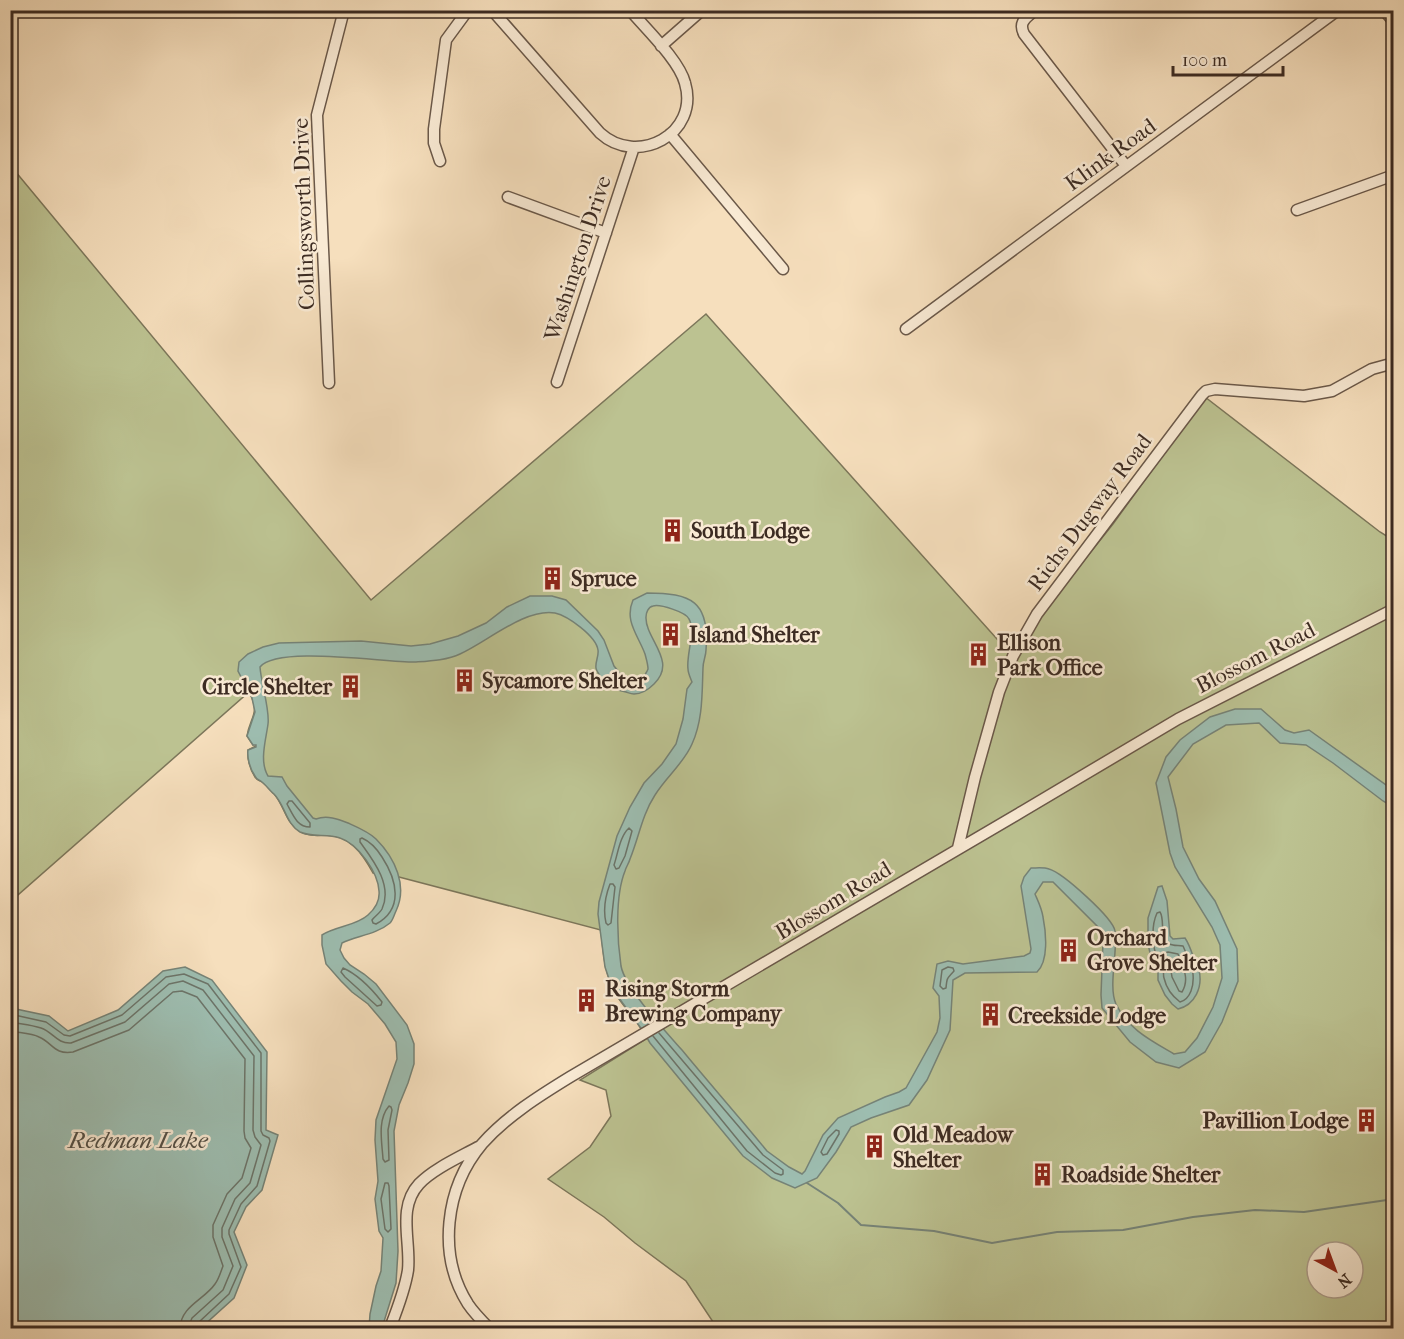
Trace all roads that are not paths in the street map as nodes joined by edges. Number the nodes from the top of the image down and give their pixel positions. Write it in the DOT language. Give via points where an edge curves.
graph roads {
  1 [pos="344,10"];
  2 [pos="468,10"];
  3 [pos="492,10"];
  4 [pos="630,10"];
  5 [pos="702,10"];
  6 [pos="1035,10"];
  7 [pos="1338,10"];
  8 [pos="1384,10"];
  9 [pos="1394,22"];
  10 [pos="661,46"];
  11 [pos="670,134"];
  12 [pos="634,147"];
  13 [pos="440,161"];
  14 [pos="1126,166"];
  15 [pos="1394,175"];
  16 [pos="508,197"];
  17 [pos="1297,210"];
  18 [pos="606,233"];
  19 [pos="783,269"];
  20 [pos="906,329"];
  21 [pos="1394,363"];
  22 [pos="557,382"];
  23 [pos="329,383"];
  24 [pos="1394,609"];
  25 [pos="958,848"];
  26 [pos="481,1146"];
  27 [pos="390,1329"];
  28 [pos="489,1329"];
  1 -- 23 [label="street, Collingsworth Drive" via="317,115"];
  2 -- 13 [label="street" via="446,40 434,129"];
  3 -- 12 [label="street" via="600,133 615,143"];
  4 -- 10 [label="street"];
  5 -- 10 [label="street"];
  6 -- 14 [label="street" via="1021,29"];
  7 -- 14 [label="street, Klink Road"];
  8 -- 9 [label="street"];
  10 -- 11 [label="street" via="680,70 687,93 681,121"];
  11 -- 12 [label="street" via="656,143"];
  11 -- 19 [label="street"];
  12 -- 18 [label="street, Washington Drive"];
  14 -- 20 [label="street, Klink Road"];
  15 -- 17 [label="street"];
  16 -- 18 [label="street"];
  18 -- 22 [label="street, Washington Drive"];
  21 -- 25 [label="street, Richs Dugway Road" via="1372,369 1332,391 1304,396 1215,389 1202,395 1037,614 1013,656 999,692"];
  24 -- 25 [label="street, Blossom Road" via="1178,719"];
  25 -- 26 [label="street, Blossom Road" via="530,1102"];
  26 -- 27 [label="street" via="430,1175 413,1192 406,1211 407,1273"];
  26 -- 28 [label="street, Blossom Road" via="454,1194 448,1237 459,1287"];
}
